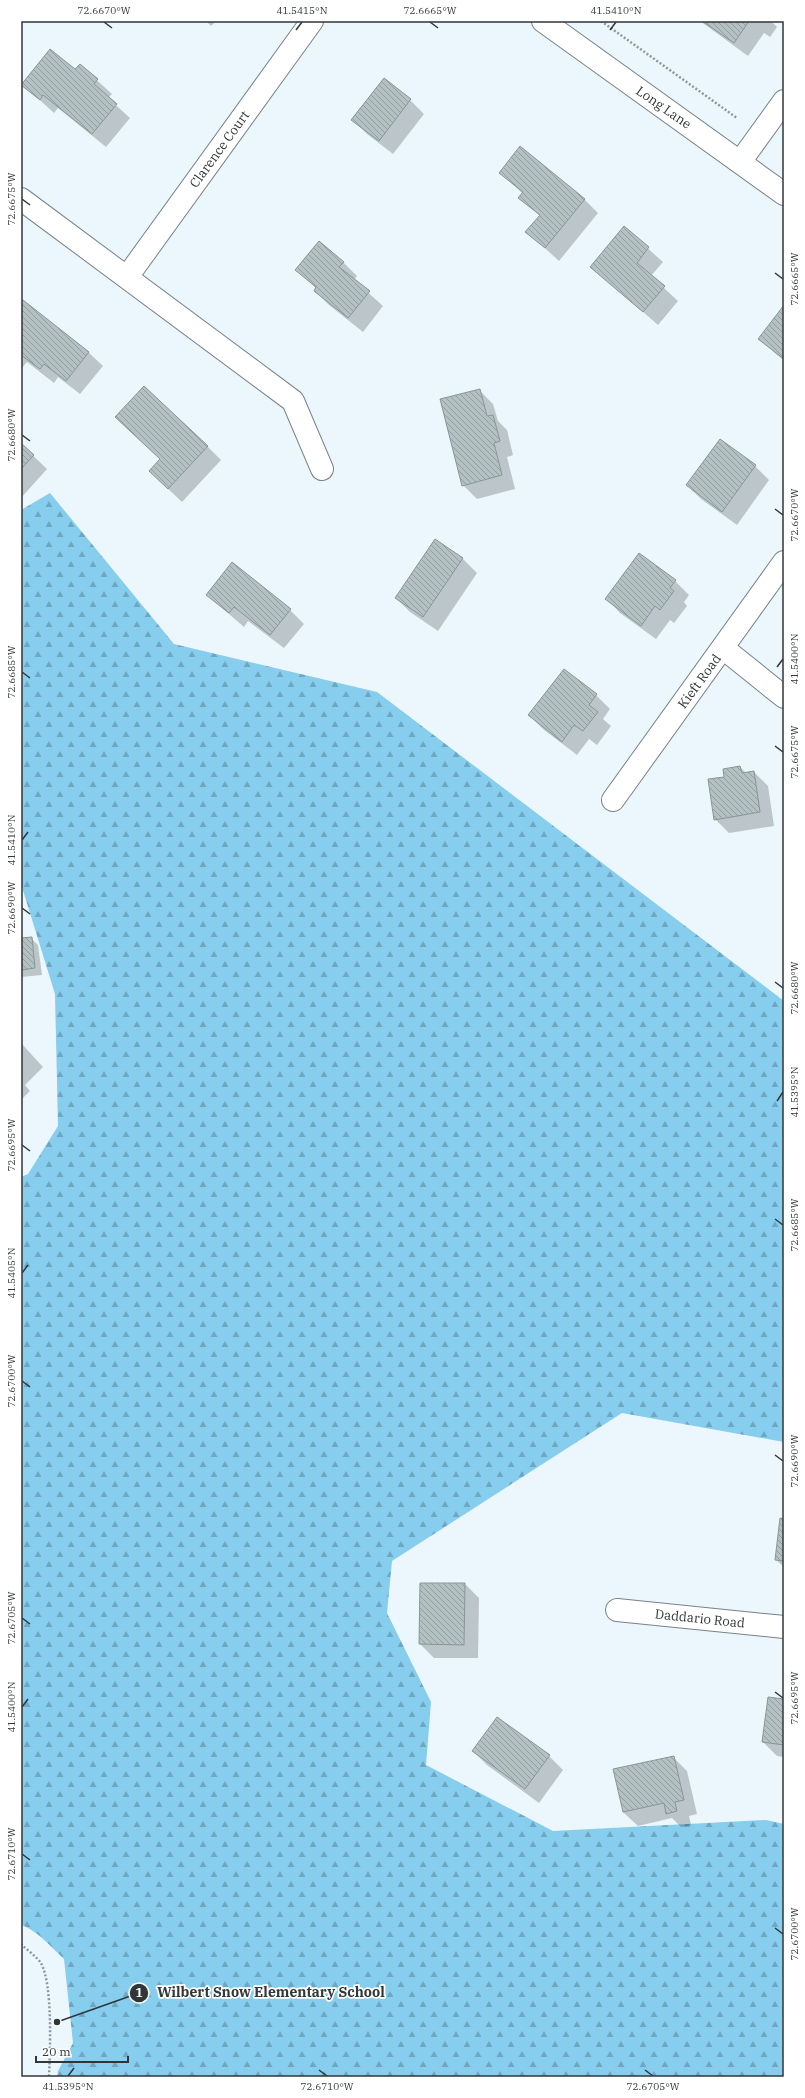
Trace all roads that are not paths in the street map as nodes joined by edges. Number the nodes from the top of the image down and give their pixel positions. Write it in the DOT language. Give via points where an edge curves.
graph roads {
  1 [pos="312,21"];
  2 [pos="543,21"];
  3 [pos="784,102"];
  4 [pos="740,162"];
  5 [pos="784,194"];
  6 [pos="21,200"];
  7 [pos="127,277"];
  8 [pos="322,469"];
  9 [pos="784,562"];
  10 [pos="724,648"];
  11 [pos="784,697"];
  12 [pos="614,800"];
  13 [pos="617,1610"];
  14 [pos="784,1627"];
  1 -- 7 [label="street, Clarence Court"];
  2 -- 4 [label="street, Long Lane"];
  3 -- 4 [label="street"];
  4 -- 5 [label="street, Long Lane"];
  6 -- 7 [label="street"];
  7 -- 8 [label="street" via="293,401"];
  9 -- 10 [label="street, Kieft Road"];
  10 -- 11 [label="street"];
  10 -- 12 [label="street, Kieft Road"];
  13 -- 14 [label="street, Daddario Road"];
}
